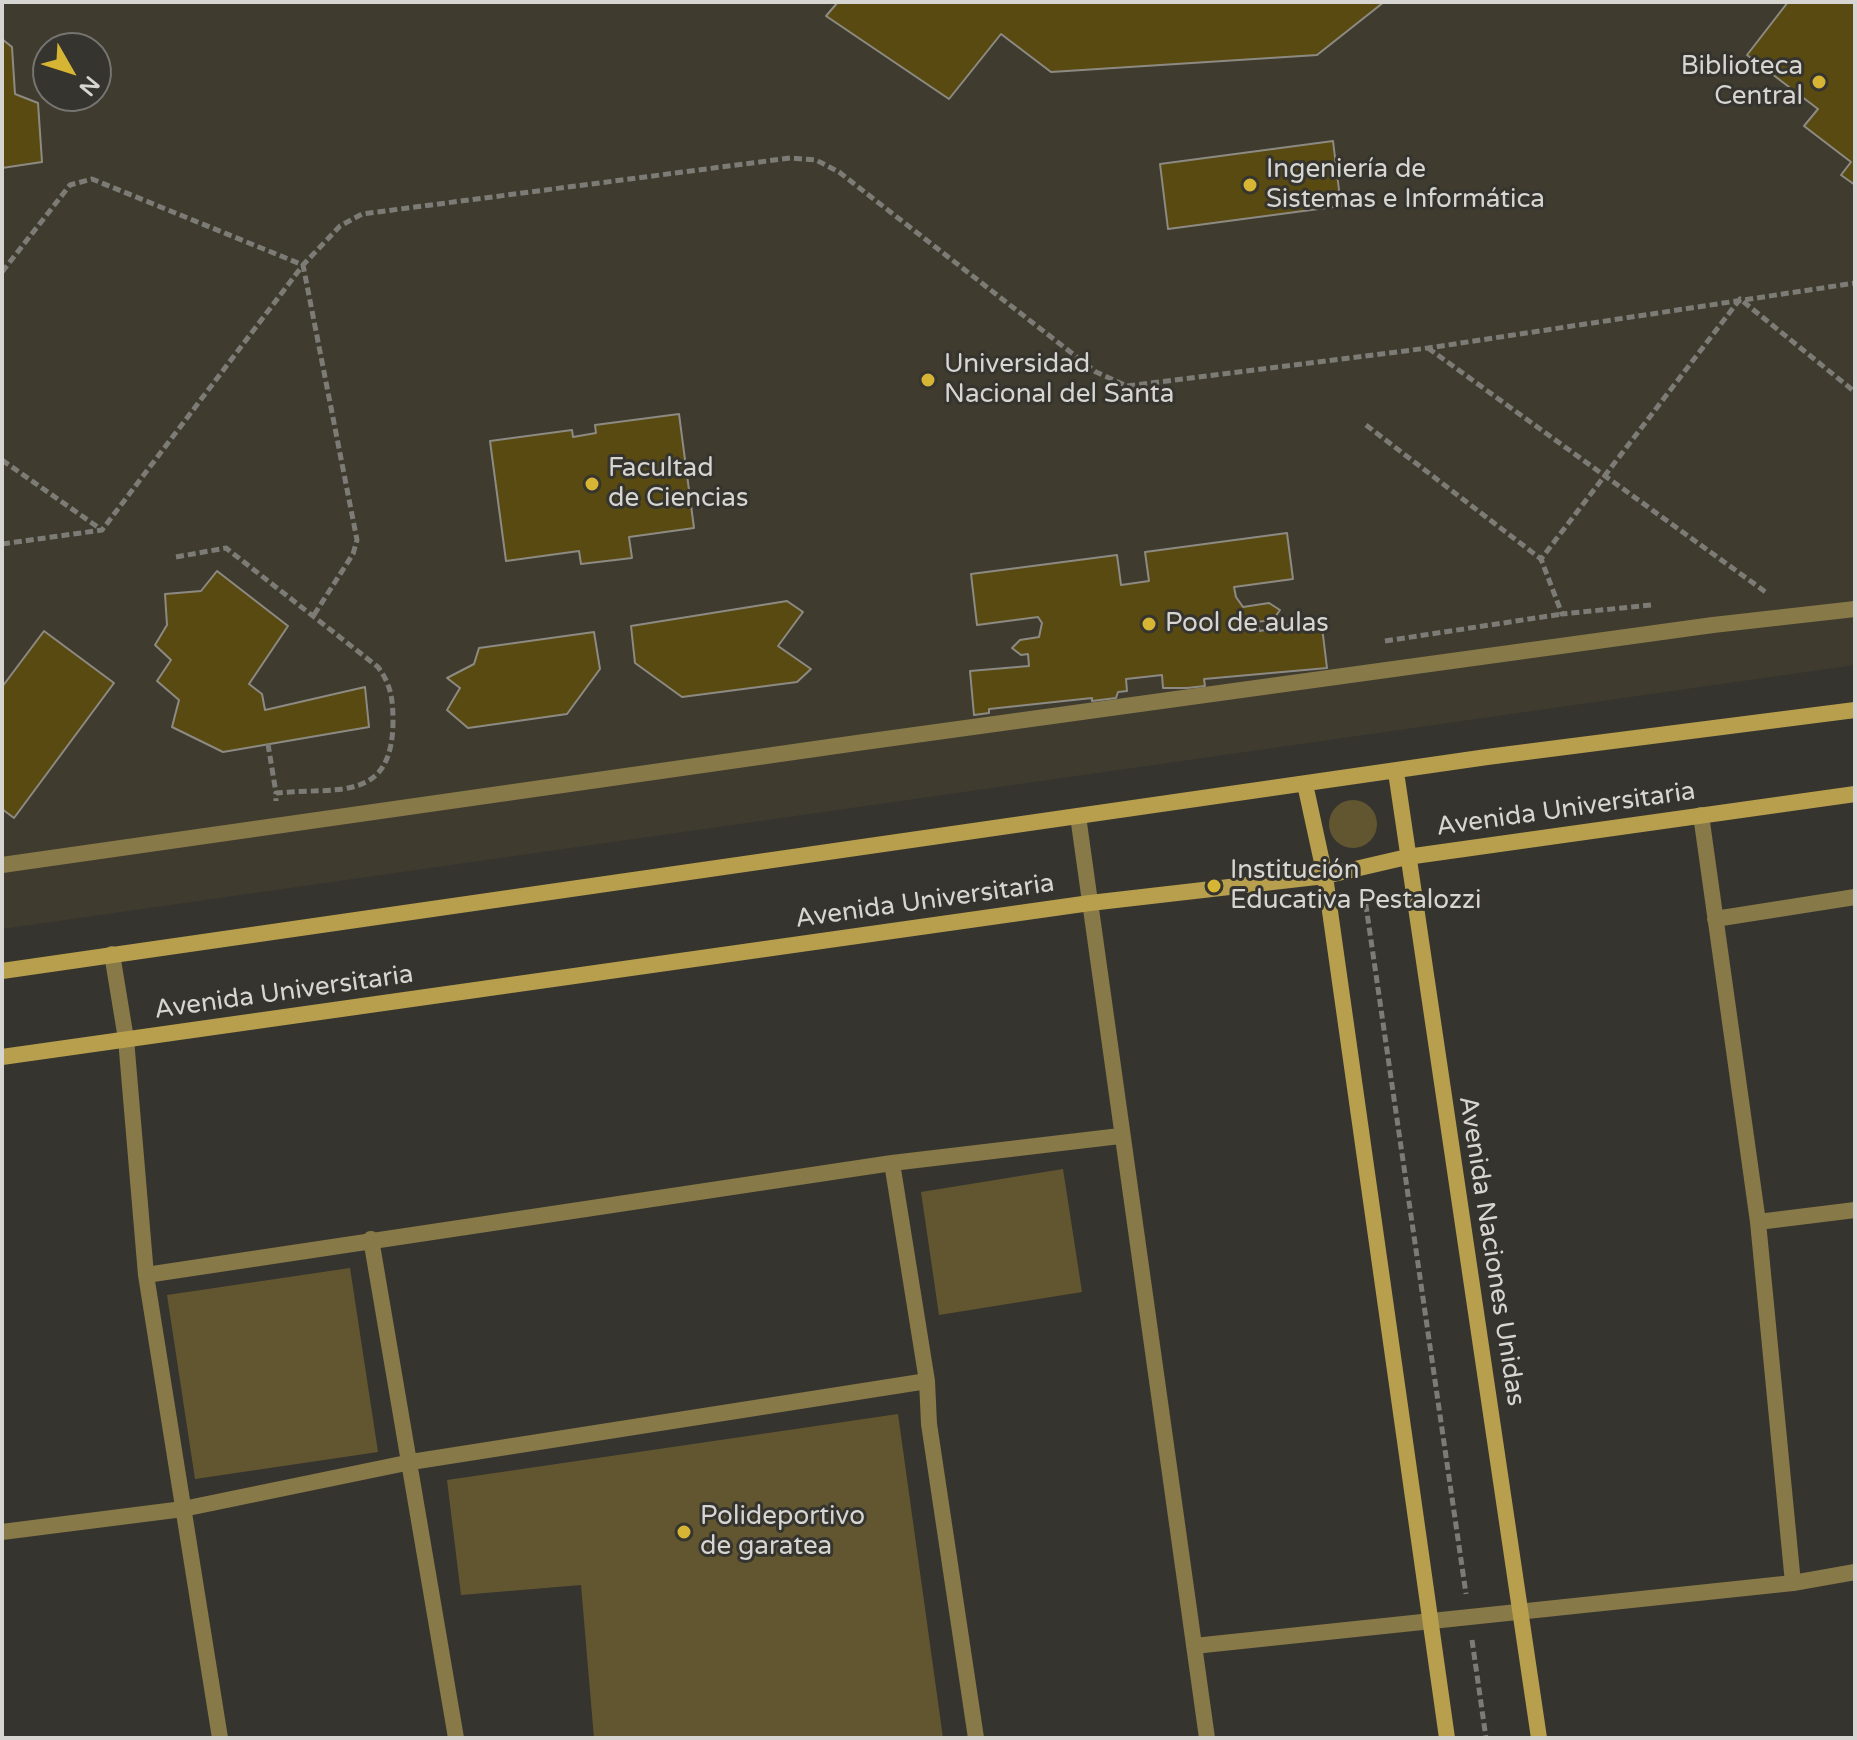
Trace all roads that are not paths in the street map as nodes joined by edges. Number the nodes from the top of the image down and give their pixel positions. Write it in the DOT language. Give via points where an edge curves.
graph roads {
  1 [pos="1855,609"];
  2 [pos="1855,710"];
  3 [pos="1396,772"];
  4 [pos="1305,784"];
  5 [pos="1855,794"];
  6 [pos="1701,815"];
  7 [pos="1078,816"];
  8 [pos="1407,857"];
  9 [pos="2,865"];
  10 [pos="1325,876"];
  11 [pos="1855,897"];
  12 [pos="1090,903"];
  13 [pos="1715,919"];
  14 [pos="112,954"];
  15 [pos="2,971"];
  16 [pos="126,1039"];
  17 [pos="2,1057"];
  18 [pos="1120,1136"];
  19 [pos="892,1163"];
  20 [pos="1855,1210"];
  21 [pos="1758,1222"];
  22 [pos="371,1239"];
  23 [pos="146,1275"];
  24 [pos="927,1381"];
  25 [pos="411,1462"];
  26 [pos="183,1509"];
  27 [pos="2,1532"];
  28 [pos="1855,1572"];
  29 [pos="1793,1583"];
  30 [pos="1522,1611"];
  31 [pos="1429,1619"];
  32 [pos="1194,1646"];
  33 [pos="220,1738"];
  34 [pos="456,1738"];
  35 [pos="976,1738"];
  36 [pos="1207,1738"];
  37 [pos="1447,1738"];
  38 [pos="1539,1738"];
  1 -- 9 [label="street"];
  2 -- 3 [label="main road"];
  3 -- 4 [label="main road"];
  3 -- 8 [label="main road, Avenida Naciones Unidas"];
  4 -- 7 [label="main road"];
  4 -- 10 [label="main road"];
  5 -- 6 [label="main road, Avenida Universitaria"];
  6 -- 8 [label="main road, Avenida Universitaria"];
  6 -- 13 [label="street"];
  7 -- 12 [label="street"];
  7 -- 14 [label="main road"];
  8 -- 10 [label="main road, Avenida Universitaria"];
  8 -- 30 [label="main road, Avenida Naciones Unidas"];
  10 -- 12 [label="main road, Avenida Universitaria"];
  10 -- 31 [label="main road"];
  11 -- 13 [label="street"];
  12 -- 16 [label="main road, Avenida Universitaria"];
  12 -- 18 [label="street"];
  13 -- 21 [label="street"];
  14 -- 15 [label="main road"];
  14 -- 16 [label="street"];
  16 -- 17 [label="main road, Avenida Universitaria"];
  16 -- 23 [label="street"];
  18 -- 19 [label="street"];
  18 -- 32 [label="street"];
  19 -- 22 [label="street"];
  19 -- 24 [label="street"];
  20 -- 21 [label="street"];
  21 -- 29 [label="street"];
  22 -- 23 [label="street"];
  22 -- 25 [label="street"];
  23 -- 26 [label="street"];
  24 -- 25 [label="street"];
  24 -- 35 [label="street"];
  25 -- 26 [label="street"];
  25 -- 34 [label="street"];
  26 -- 27 [label="street"];
  26 -- 33 [label="street"];
  28 -- 29 [label="street"];
  29 -- 30 [label="street"];
  30 -- 31 [label="street"];
  30 -- 38 [label="main road, Avenida Naciones Unidas"];
  31 -- 32 [label="street"];
  31 -- 37 [label="main road"];
  32 -- 36 [label="street"];
}
